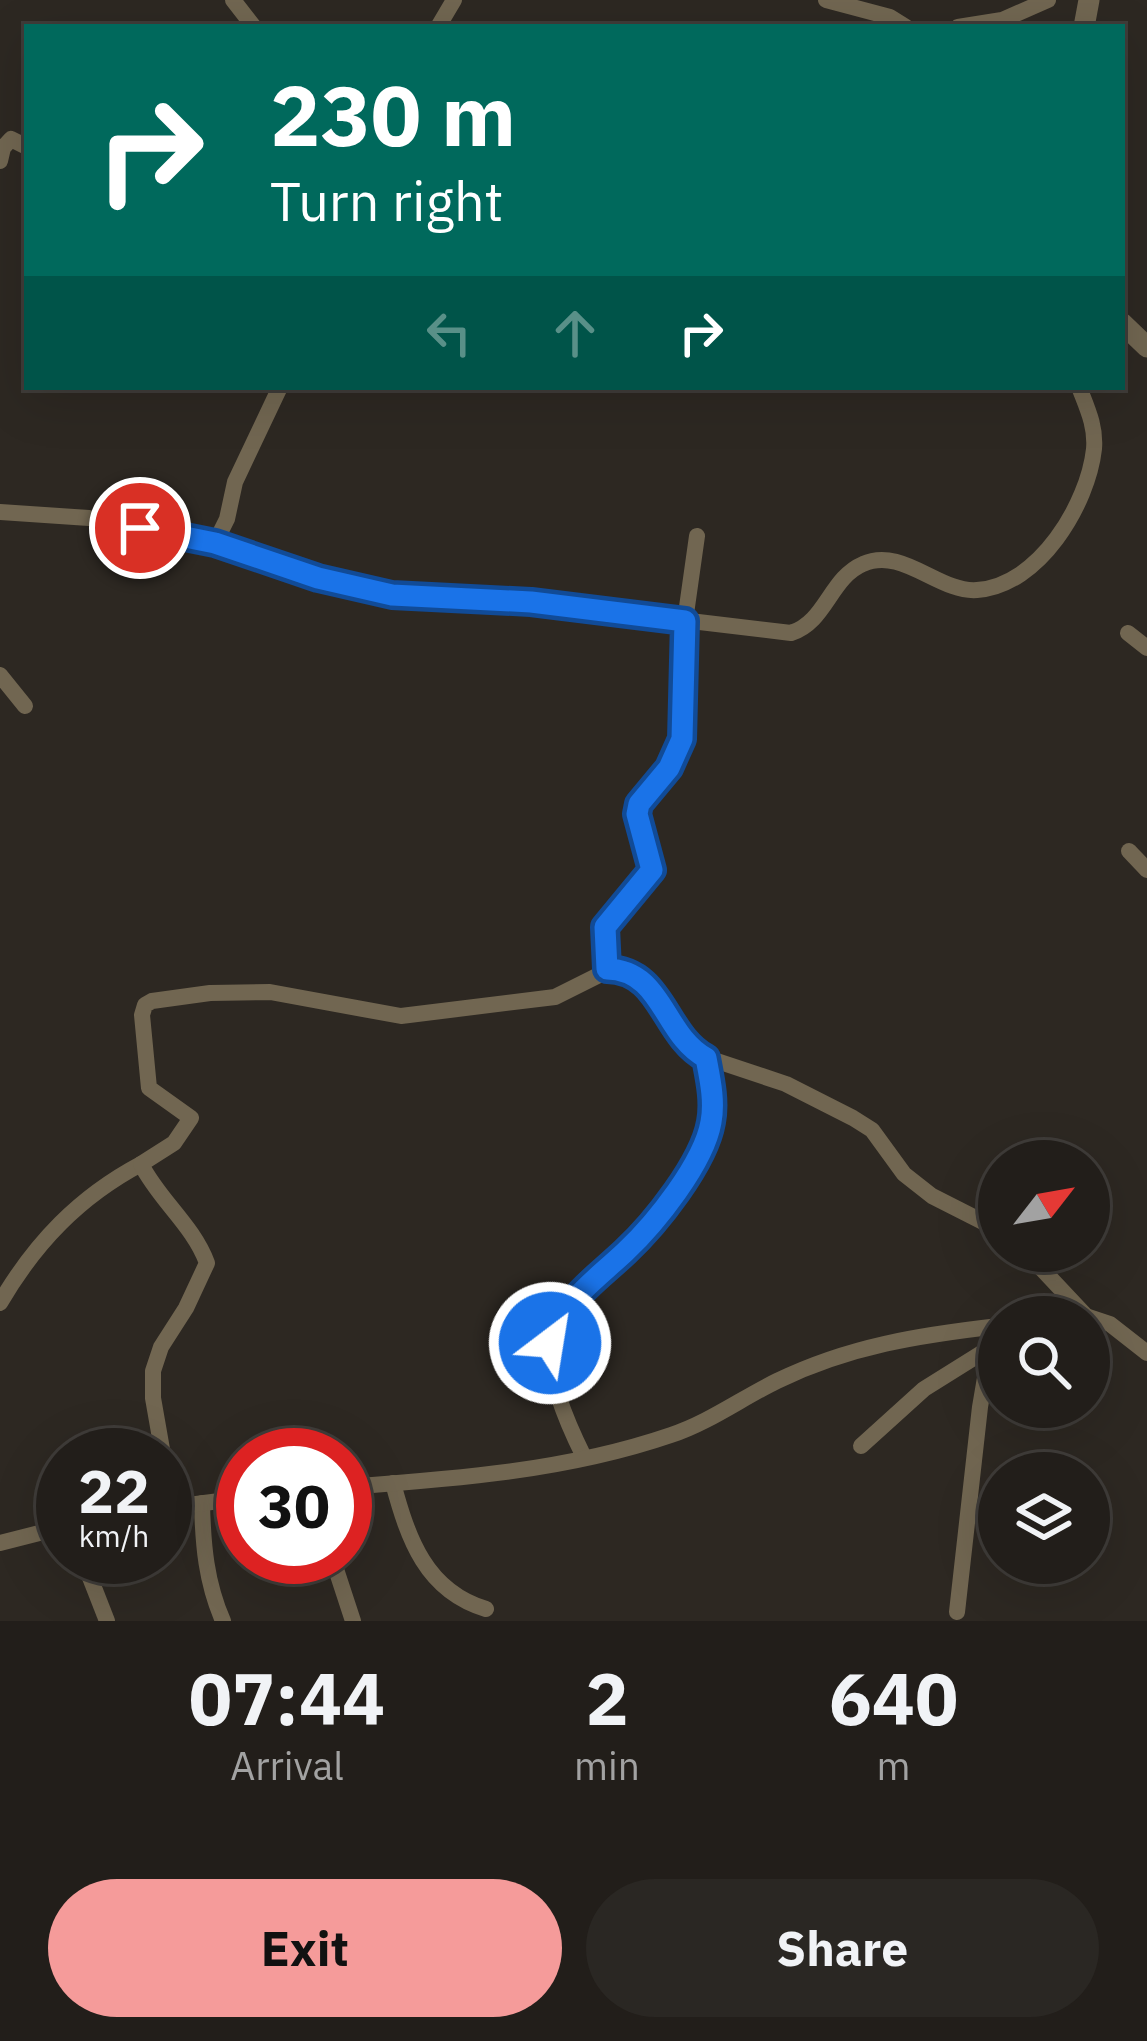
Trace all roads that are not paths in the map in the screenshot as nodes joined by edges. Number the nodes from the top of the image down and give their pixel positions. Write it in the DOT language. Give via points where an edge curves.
graph roads {
  1 [pos="233,0"];
  2 [pos="826,0"];
  3 [pos="1048,0"];
  4 [pos="252,24"];
  5 [pos="902,24"];
  6 [pos="977,24"];
  7 [pos="24,146"];
  8 [pos="0,160"];
  9 [pos="1125,326"];
  10 [pos="1147,347"];
  11 [pos="279,390"];
  12 [pos="1080,390"];
  13 [pos="0,512"];
  14 [pos="697,536"];
  15 [pos="215,543"];
  16 [pos="685,621"];
  17 [pos="1128,633"];
  18 [pos="1147,648"];
  19 [pos="0,675"];
  20 [pos="25,706"];
  21 [pos="1129,851"];
  22 [pos="1147,870"];
  23 [pos="607,969"];
  24 [pos="706,1058"];
  25 [pos="141,1164"];
  26 [pos="978,1219"];
  27 [pos="1046,1272"];
  28 [pos="1069,1296"];
  29 [pos="0,1303"];
  30 [pos="1110,1324"];
  31 [pos="978,1337"];
  32 [pos="978,1351"];
  33 [pos="1147,1353"];
  34 [pos="978,1424"];
  35 [pos="158,1428"];
  36 [pos="861,1446"];
  37 [pos="584,1457"];
  38 [pos="393,1484"];
  39 [pos="372,1485"];
  40 [pos="216,1501"];
  41 [pos="202,1503"];
  42 [pos="192,1504"];
  43 [pos="36,1534"];
  44 [pos="0,1543"];
  45 [pos="90,1584"];
  46 [pos="341,1584"];
  47 [pos="485,1609"];
  48 [pos="957,1612"];
  49 [pos="107,1621"];
  50 [pos="223,1621"];
  51 [pos="353,1621"];
  1 -- 4 [label="street"];
  2 -- 5 [label="street"];
  3 -- 6 [label="street"];
  7 -- 8 [label="street" via="10,139"];
  9 -- 10 [label="street"];
  11 -- 15 [label="street"];
  12 -- 16 [label="street" via="1094,446 1081,501 1050,549 1003,583 961,589 884,560 847,575 815,620 791,633"];
  13 -- 15 [label="street" via="89,518"];
  14 -- 16 [label="street"];
  15 -- 16 [label="street" via="392,595"];
  16 -- 23 [label="street" via="682,739 639,804 652,870 605,927"];
  17 -- 18 [label="street"];
  19 -- 20 [label="street"];
  21 -- 22 [label="street"];
  23 -- 24 [label="street" via="648,983 682,1039"];
  23 -- 25 [label="street" via="555,997 401,1016 270,992 148,1002 142,1015 149,1088 191,1121"];
  24 -- 26 [label="street" via="786,1084 853,1118 904,1174"];
  24 -- 37 [label="street" via="711,1125 698,1155 644,1233 565,1308 550,1343 564,1417"];
  25 -- 29 [label="street" via="81,1202 38,1246"];
  25 -- 35 [label="street" via="207,1263 152,1371"];
  27 -- 28 [label="street"];
  30 -- 33 [label="street"];
  31 -- 37 [label="street" via="911,1335 849,1351 676,1434"];
  32 -- 36 [label="street"];
  34 -- 48 [label="street"];
  37 -- 38 [label="street"];
  38 -- 39 [label="street"];
  38 -- 47 [label="street" via="428,1570 452,1596"];
  40 -- 41 [label="street"];
  41 -- 42 [label="street"];
  41 -- 50 [label="street" via="211,1594"];
  43 -- 44 [label="street"];
  45 -- 49 [label="street"];
  46 -- 51 [label="street"];
}
